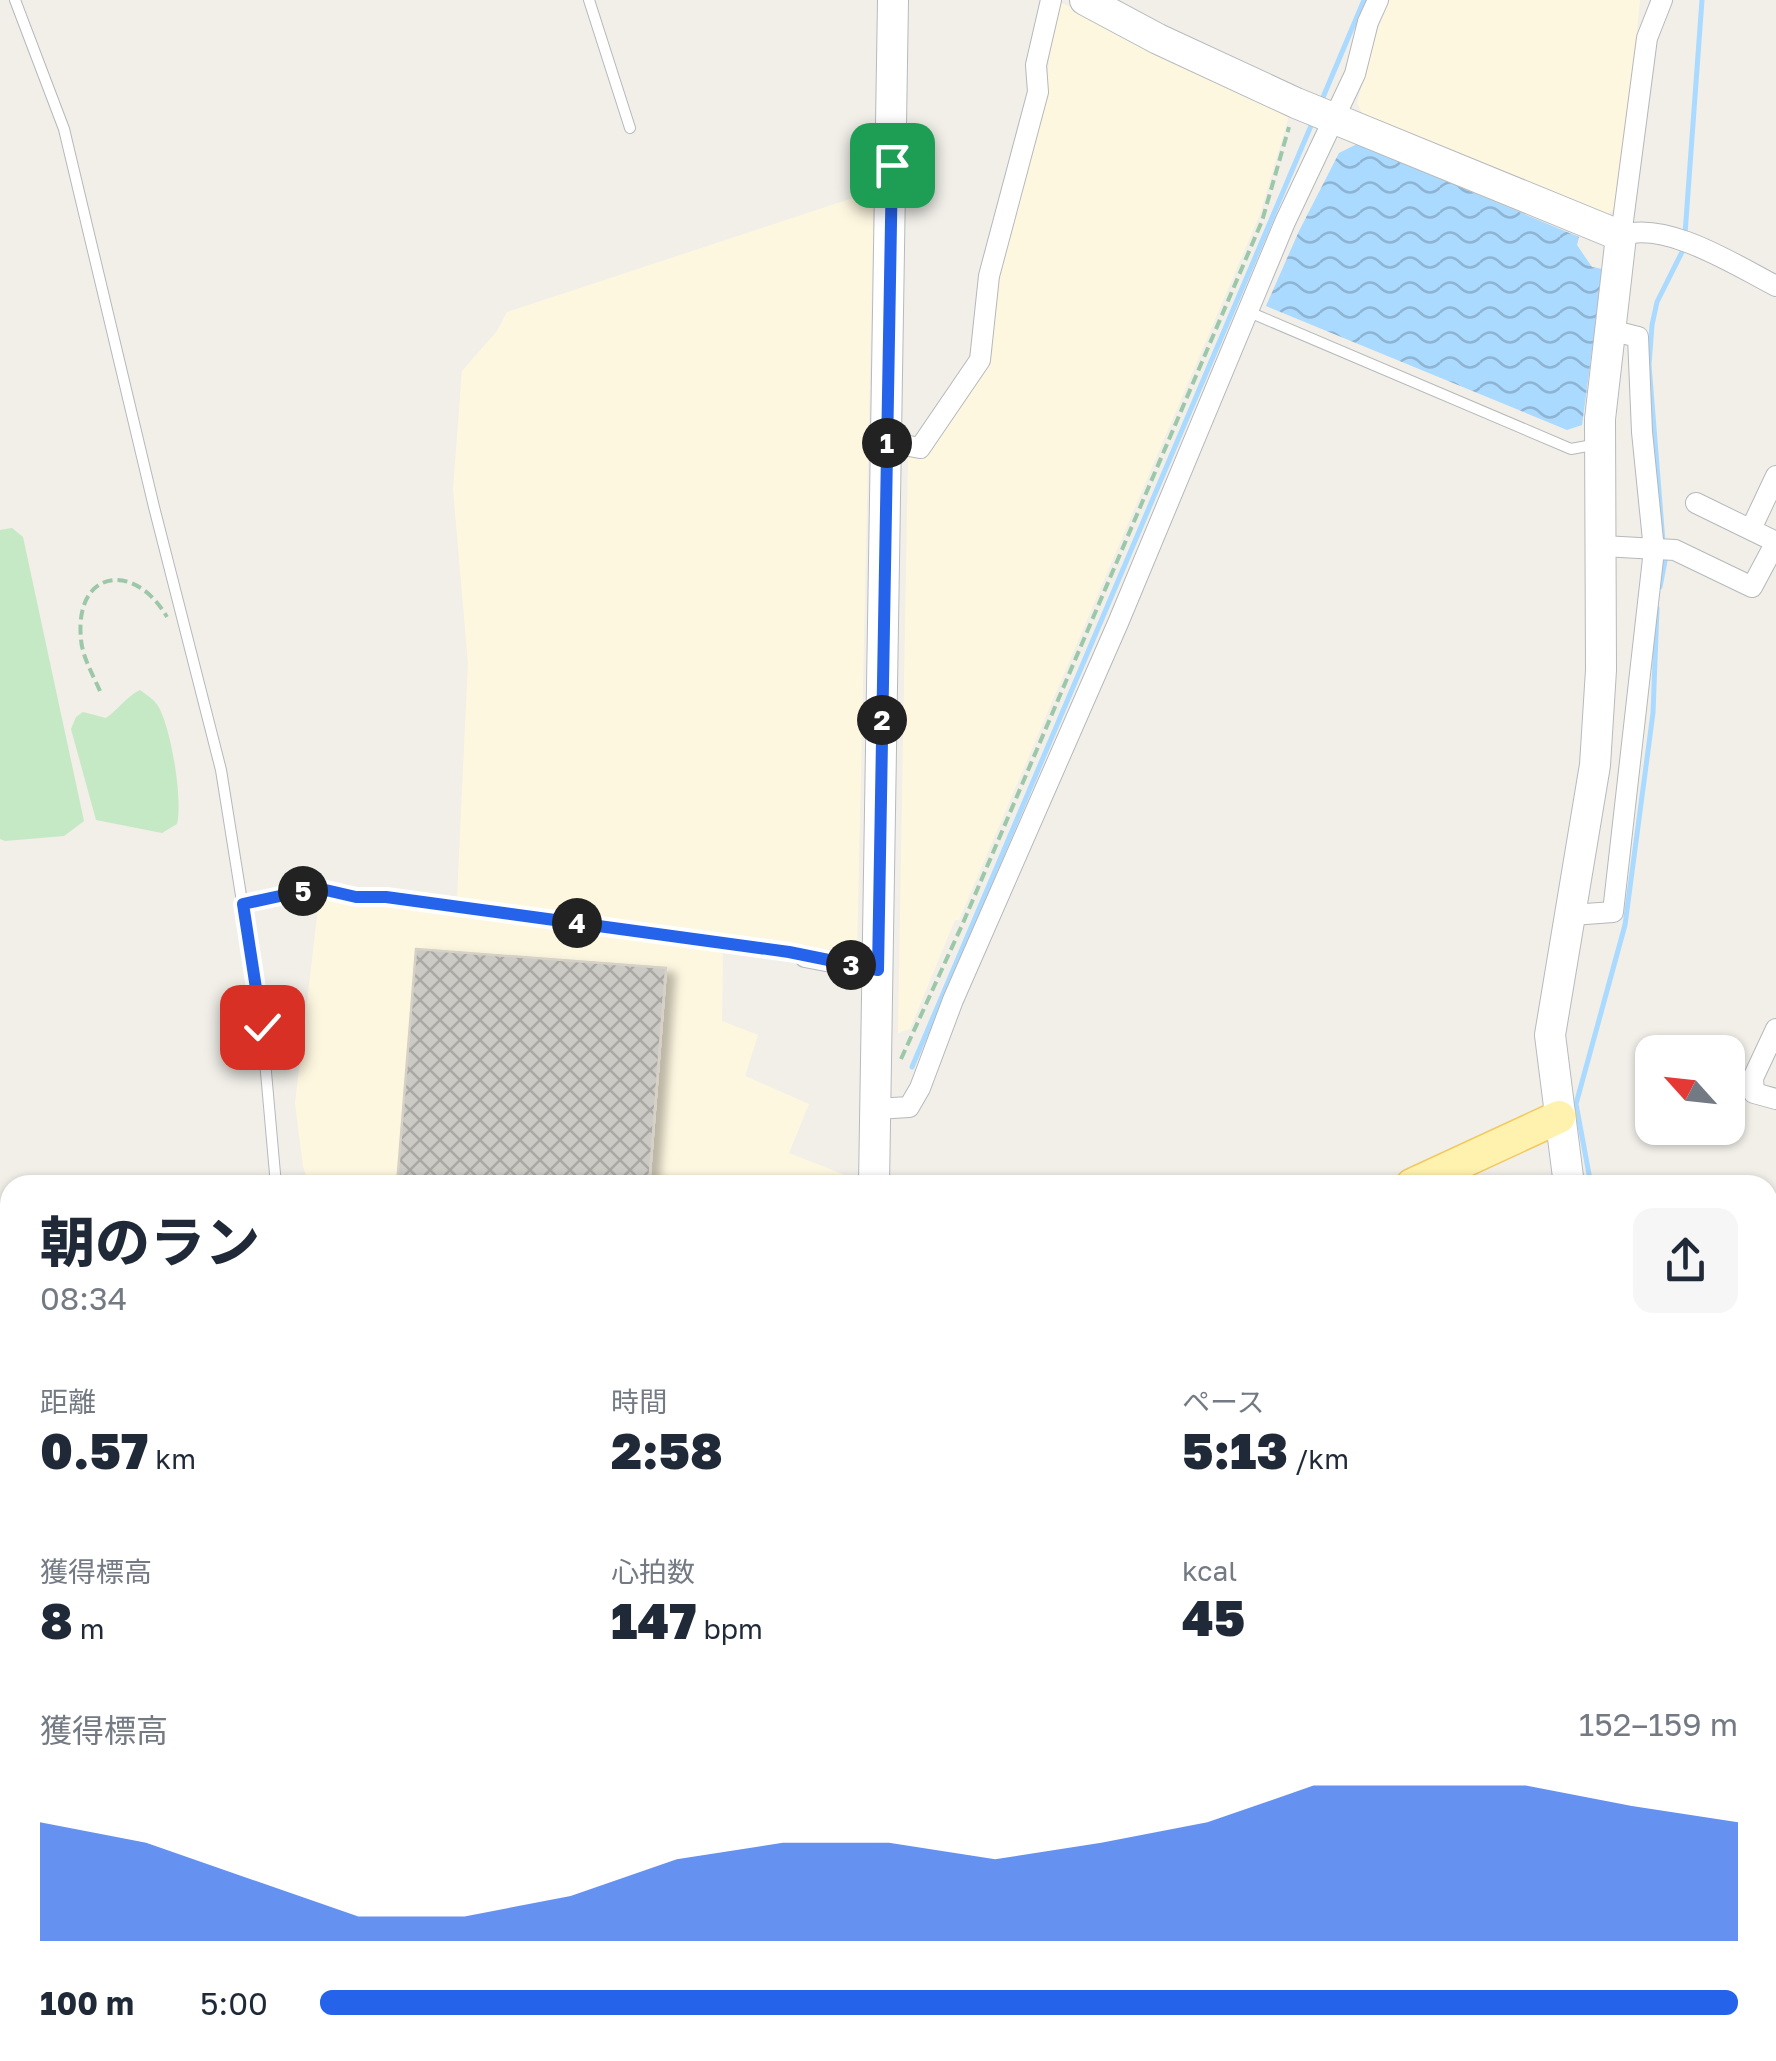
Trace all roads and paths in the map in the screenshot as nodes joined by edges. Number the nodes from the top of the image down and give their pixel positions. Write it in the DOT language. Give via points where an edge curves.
graph roads {
  1 [pos="15,0"];
  2 [pos="589,0"];
  3 [pos="893,0"];
  4 [pos="1051,0"];
  5 [pos="1085,0"];
  6 [pos="1378,0"];
  7 [pos="1662,0"];
  8 [pos="1296,103"];
  9 [pos="1330,117"];
  10 [pos="630,128"];
  11 [pos="1621,236"];
  12 [pos="1776,286"];
  13 [pos="1248,312"];
  14 [pos="1610,330"];
  15 [pos="888,442"];
  16 [pos="1600,444"];
  17 [pos="1776,476"];
  18 [pos="1696,503"];
  19 [pos="1751,529"];
  20 [pos="1776,542"];
  21 [pos="1603,546"];
  22 [pos="1654,550"];
  23 [pos="192,654"];
  24 [pos="100,692"];
  25 [pos="243,904"];
  26 [pos="1572,915"];
  27 [pos="805,957"];
  28 [pos="878,970"];
  29 [pos="1776,1030"];
  30 [pos="900,1060"];
  31 [pos="1776,1099"];
  32 [pos="876,1110"];
  33 [pos="1559,1117"];
  34 [pos="275,1175"];
  35 [pos="874,1175"];
  36 [pos="1434,1175"];
  37 [pos="1568,1175"];
  1 -- 23 [label="lane" via="64,129"];
  2 -- 10 [label="lane"];
  3 -- 15 [label="street"];
  4 -- 15 [label="street" via="1036,66 1038,92 990,276 980,360 920,448"];
  5 -- 8 [label="street"];
  6 -- 9 [label="street" via="1355,74"];
  7 -- 11 [label="street" via="1647,38"];
  8 -- 9 [label="street"];
  8 -- 30 [label="path" via="1262,220"];
  9 -- 11 [label="street"];
  9 -- 13 [label="street"];
  11 -- 12 [label="street" via="1634,231 1690,242"];
  11 -- 14 [label="street"];
  13 -- 16 [label="lane" via="1571,449"];
  13 -- 32 [label="street" via="920,1088 909,1107"];
  14 -- 16 [label="street"];
  14 -- 22 [label="street" via="1638,337"];
  15 -- 28 [label="street"];
  16 -- 21 [label="street"];
  17 -- 19 [label="street"];
  18 -- 19 [label="street"];
  19 -- 20 [label="street"];
  20 -- 22 [label="street" via="1752,587 1675,550"];
  21 -- 22 [label="street"];
  21 -- 26 [label="street" via="1595,765"];
  22 -- 26 [label="street" via="1613,912"];
  23 -- 24 [label="path" via="145,588 130,580 102,584 83,606 80,642"];
  23 -- 25 [label="lane" via="221,770"];
  25 -- 27 [label="lane" via="317,888"];
  25 -- 34 [label="lane"];
  26 -- 33 [label="street" via="1550,1035"];
  27 -- 28 [label="street"];
  28 -- 32 [label="street"];
  29 -- 31 [label="street" via="1753,1078 1754,1093"];
  32 -- 35 [label="street"];
  33 -- 36 [label="main road"];
  33 -- 37 [label="street"];
}
